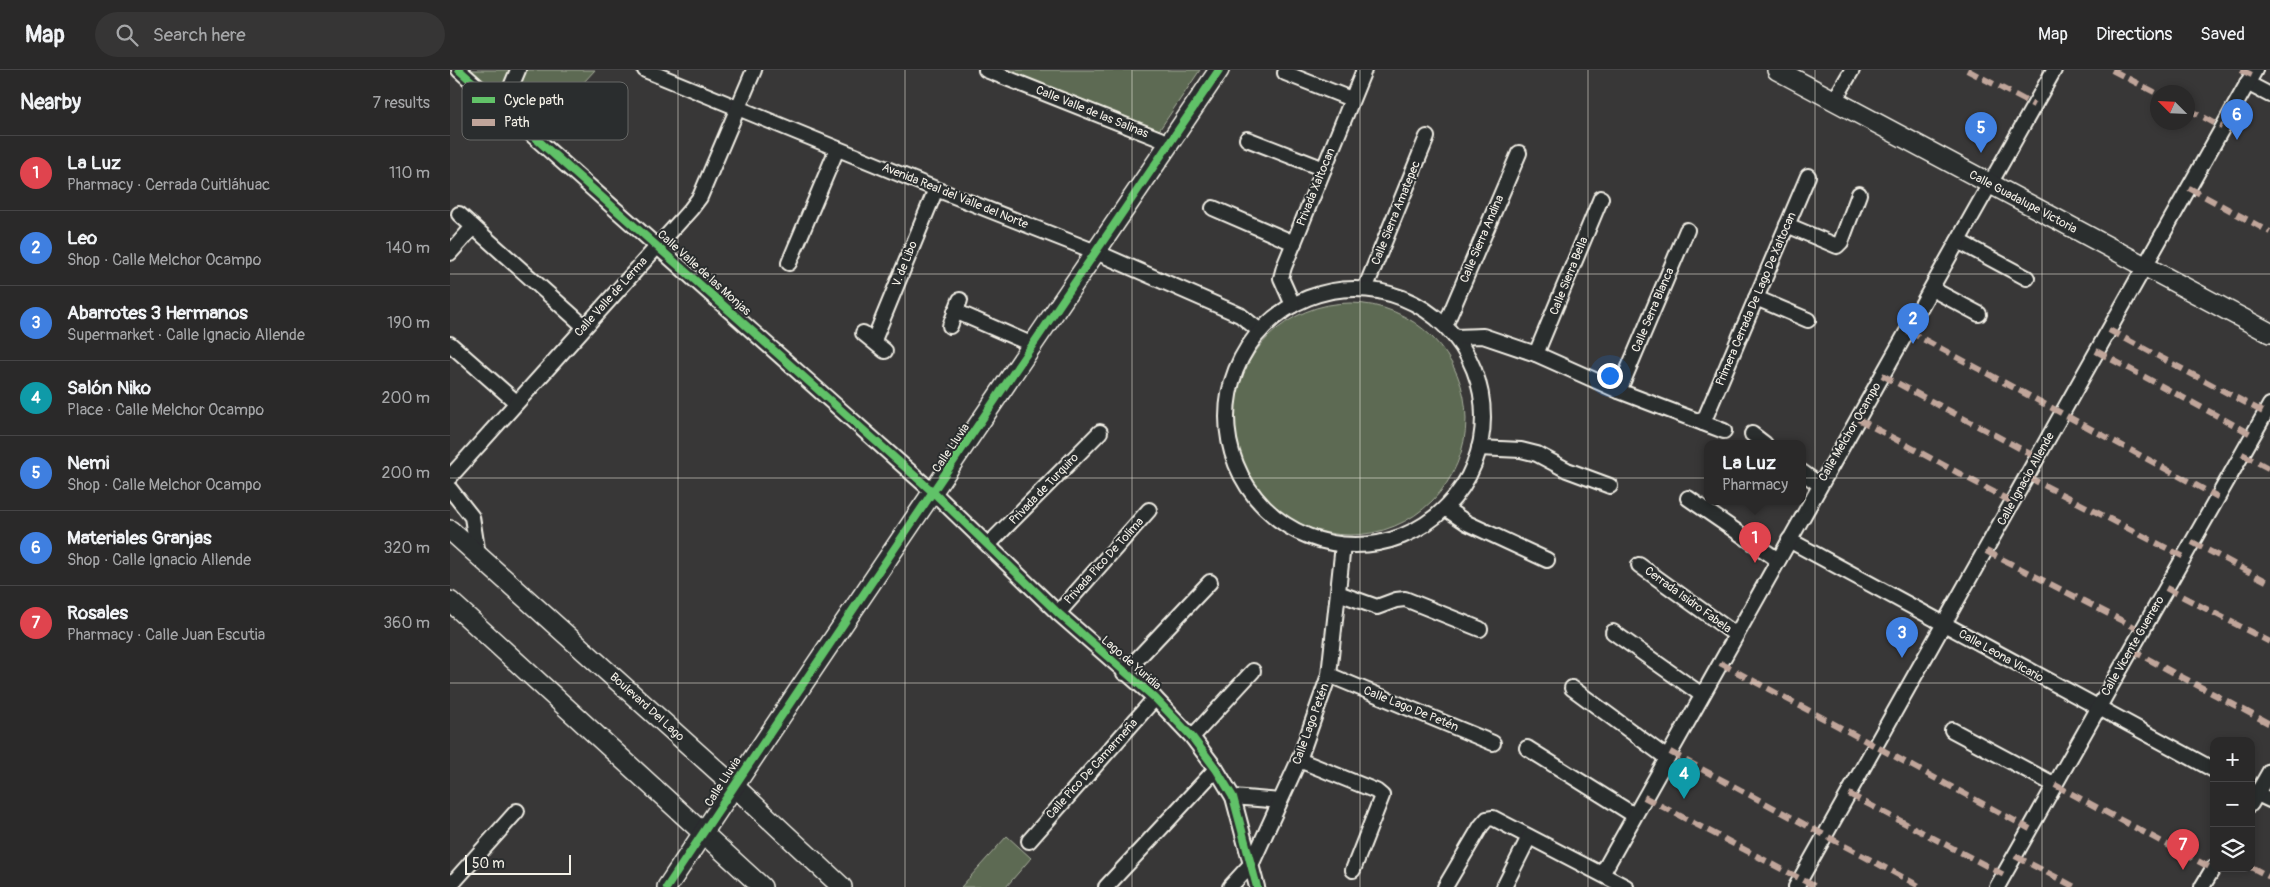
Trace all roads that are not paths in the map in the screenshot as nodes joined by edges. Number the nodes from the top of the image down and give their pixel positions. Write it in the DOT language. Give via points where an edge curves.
graph roads {
  1 [pos="459,70"];
  2 [pos="518,70"];
  3 [pos="645,70"];
  4 [pos="754,70"];
  5 [pos="986,70"];
  6 [pos="1219,70"];
  7 [pos="1364,70"];
  8 [pos="1777,70"];
  9 [pos="1852,70"];
  10 [pos="2054,70"];
  11 [pos="2255,70"];
  12 [pos="1285,73"];
  13 [pos="473,82"];
  14 [pos="513,82"];
  15 [pos="2247,83"];
  16 [pos="2270,95"];
  17 [pos="1352,99"];
  18 [pos="1834,101"];
  19 [pos="738,109"];
  20 [pos="1427,137"];
  21 [pos="1247,139"];
  22 [pos="538,140"];
  23 [pos="1170,143"];
  24 [pos="837,149"];
  25 [pos="1519,153"];
  26 [pos="1324,170"];
  27 [pos="1808,176"];
  28 [pos="1989,184"];
  29 [pos="936,189"];
  30 [pos="1858,194"];
  31 [pos="1601,198"];
  32 [pos="1213,208"];
  33 [pos="459,214"];
  34 [pos="1787,225"];
  35 [pos="473,228"];
  36 [pos="1687,230"];
  37 [pos="1958,241"];
  38 [pos="1294,243"];
  39 [pos="657,246"];
  40 [pos="1096,252"];
  41 [pos="450,253"];
  42 [pos="790,263"];
  43 [pos="2145,266"];
  44 [pos="2027,278"];
  45 [pos="1365,289"];
  46 [pos="1932,289"];
  47 [pos="1756,298"];
  48 [pos="1293,305"];
  49 [pos="1979,314"];
  50 [pos="1808,320"];
  51 [pos="584,326"];
  52 [pos="950,326"];
  53 [pos="1445,326"];
  54 [pos="1260,332"];
  55 [pos="2270,333"];
  56 [pos="1455,337"];
  57 [pos="450,344"];
  58 [pos="1033,345"];
  59 [pos="886,351"];
  60 [pos="1536,354"];
  61 [pos="1619,390"];
  62 [pos="516,402"];
  63 [pos="2270,405"];
  64 [pos="1703,423"];
  65 [pos="1724,431"];
  66 [pos="1100,432"];
  67 [pos="1752,434"];
  68 [pos="1760,440"];
  69 [pos="1479,448"];
  70 [pos="1806,475"];
  71 [pos="450,477"];
  72 [pos="1820,485"];
  73 [pos="1610,486"];
  74 [pos="450,489"];
  75 [pos="934,493"];
  76 [pos="1688,498"];
  77 [pos="1445,508"];
  78 [pos="1149,510"];
  79 [pos="450,530"];
  80 [pos="1789,540"];
  81 [pos="988,546"];
  82 [pos="1343,546"];
  83 [pos="478,555"];
  84 [pos="1547,560"];
  85 [pos="1778,560"];
  86 [pos="1639,566"];
  87 [pos="1210,582"];
  88 [pos="1338,593"];
  89 [pos="450,601"];
  90 [pos="1058,613"];
  91 [pos="1944,625"];
  92 [pos="1480,629"];
  93 [pos="1613,632"];
  94 [pos="1736,635"];
  95 [pos="1253,671"];
  96 [pos="1124,673"];
  97 [pos="1329,675"];
  98 [pos="1572,688"];
  99 [pos="1702,695"];
  100 [pos="1155,698"];
  101 [pos="2097,708"];
  102 [pos="1952,730"];
  103 [pos="1192,737"];
  104 [pos="1493,743"];
  105 [pos="1527,748"];
  106 [pos="1666,758"];
  107 [pos="1299,760"];
  108 [pos="2210,768"];
  109 [pos="1216,769"];
  110 [pos="2270,770"];
  111 [pos="734,785"];
  112 [pos="2055,785"];
  113 [pos="2255,793"];
  114 [pos="2255,796"];
  115 [pos="1233,797"];
  116 [pos="2270,800"];
  117 [pos="1280,801"];
  118 [pos="517,811"];
  119 [pos="1634,815"];
  120 [pos="703,833"];
  121 [pos="1529,836"];
  122 [pos="1029,841"];
  123 [pos="1252,863"];
  124 [pos="1353,870"];
  125 [pos="2211,872"];
  126 [pos="1602,874"];
  127 [pos="450,886"];
  128 [pos="667,887"];
  129 [pos="762,887"];
  130 [pos="842,887"];
  131 [pos="1106,887"];
  132 [pos="1230,887"];
  133 [pos="1258,887"];
  134 [pos="1445,887"];
  135 [pos="1504,887"];
  136 [pos="1626,887"];
  137 [pos="1796,887"];
  138 [pos="1997,887"];
  139 [pos="2202,887"];
  1 -- 13 [label="street, Calle Valle de las Monjas"];
  2 -- 14 [label="street"];
  3 -- 19 [label="street, Avenida Real del Valle del Norte"];
  4 -- 19 [label="street, Calle Valle de Lerma"];
  5 -- 23 [label="street, Calle Valle de las Salinas"];
  6 -- 23 [label="street, Calle Lluvia"];
  7 -- 17 [label="street, Privada Xaltocan"];
  8 -- 18 [label="street, Calle Guadalupe Victoria"];
  9 -- 18 [label="street"];
  10 -- 28 [label="street, Calle Melchor Ocampo"];
  11 -- 15 [label="street, Calle Ignacio Allende"];
  12 -- 17 [label="street"];
  15 -- 16 [label="street"];
  15 -- 43 [label="street, Calle Ignacio Allende"];
  17 -- 26 [label="street, Privada Xaltocan"];
  18 -- 28 [label="street, Calle Guadalupe Victoria"];
  19 -- 24 [label="street, Avenida Real del Valle del Norte"];
  19 -- 39 [label="street, Calle Valle de Lerma" via="700,197"];
  20 -- 45 [label="street, Calle Sierra Amatepec"];
  21 -- 26 [label="street"];
  22 -- 39 [label="street, Calle Valle de las Monjas"];
  23 -- 40 [label="street, Calle Lluvia"];
  24 -- 29 [label="street, Avenida Real del Valle del Norte"];
  24 -- 42 [label="street"];
  25 -- 53 [label="street, Calle Sierra Andina"];
  26 -- 38 [label="street, Privada Xaltocan"];
  27 -- 34 [label="street, Primera Cerrada De Lago De Xaltocan"];
  28 -- 37 [label="street, Calle Melchor Ocampo"];
  28 -- 43 [label="street, Calle Guadalupe Victoria"];
  29 -- 40 [label="street, Avenida Real del Valle del Norte"];
  29 -- 59 [label="street, V. de Libo" via="868,336"];
  30 -- 34 [label="street" via="1837,246"];
  31 -- 60 [label="street, Calle Sierra Bella"];
  32 -- 38 [label="street"];
  33 -- 35 [label="street"];
  34 -- 47 [label="street, Primera Cerrada De Lago De Xaltocan"];
  35 -- 41 [label="street"];
  35 -- 51 [label="street"];
  36 -- 61 [label="street, Calle Serra Blanca"];
  37 -- 44 [label="street"];
  37 -- 46 [label="street, Calle Melchor Ocampo"];
  38 -- 48 [label="street, Privada Xaltocan" via="1281,278"];
  39 -- 51 [label="street, Calle Valle de Lerma"];
  39 -- 75 [label="street, Calle Valle de las Monjas"];
  40 -- 54 [label="street, Avenida Real del Valle del Norte" via="1240,315"];
  40 -- 58 [label="street, Calle Lluvia"];
  43 -- 55 [label="street, Calle Guadalupe Victoria"];
  43 -- 91 [label="street, Calle Ignacio Allende"];
  45 -- 48 [label="street" via="1316,295"];
  45 -- 53 [label="street" via="1408,300"];
  46 -- 49 [label="street"];
  46 -- 72 [label="street, Calle Melchor Ocampo"];
  47 -- 50 [label="street"];
  47 -- 64 [label="street, Primera Cerrada De Lago De Xaltocan"];
  48 -- 54 [label="street"];
  51 -- 62 [label="street, Calle Valle de Lerma"];
  52 -- 58 [label="street" via="957,306"];
  53 -- 56 [label="street"];
  54 -- 82 [label="street" via="1243,355 1231,385 1227,416 1230,448 1241,478 1260,504 1284,525 1312,539"];
  56 -- 60 [label="street" via="1483,336"];
  56 -- 69 [label="street" via="1477,378 1483,425"];
  57 -- 62 [label="street"];
  58 -- 75 [label="street, Calle Lluvia"];
  60 -- 61 [label="street"];
  61 -- 64 [label="street"];
  62 -- 71 [label="street, Calle Valle de Lerma"];
  63 -- 101 [label="street, Calle Vicente Guerrero"];
  64 -- 65 [label="street"];
  66 -- 81 [label="street, Privada de Turquiro"];
  67 -- 68 [label="street"];
  69 -- 73 [label="street" via="1536,454"];
  69 -- 77 [label="street" via="1466,480"];
  70 -- 72 [label="street"];
  72 -- 80 [label="street, Calle Melchor Ocampo"];
  74 -- 83 [label="street" via="472,517"];
  75 -- 81 [label="street, Lago de Yuridia"];
  75 -- 111 [label="street, Calle Lluvia"];
  76 -- 85 [label="street"];
  77 -- 82 [label="street" via="1428,523 1388,542"];
  77 -- 84 [label="street" via="1468,523"];
  78 -- 90 [label="street, Privada Pico De Tolima"];
  79 -- 83 [label="street, Boulevard Del Lago"];
  80 -- 85 [label="street, Calle Melchor Ocampo"];
  80 -- 91 [label="street, Calle Leona Vicario"];
  81 -- 90 [label="street, Lago de Yuridia"];
  82 -- 88 [label="street, Calle Lago Petén"];
  83 -- 111 [label="street, Boulevard Del Lago"];
  85 -- 94 [label="street, Calle Melchor Ocampo"];
  86 -- 94 [label="street, Cerrada Isidro Fabela"];
  87 -- 96 [label="street"];
  88 -- 92 [label="street" via="1377,607 1406,599"];
  88 -- 97 [label="street, Calle Lago Petén"];
  89 -- 120 [label="street"];
  90 -- 96 [label="street, Lago de Yuridia"];
  91 -- 101 [label="street, Calle Leona Vicario"];
  91 -- 137 [label="street, Calle Ignacio Allende"];
  93 -- 99 [label="street"];
  94 -- 99 [label="street, Calle Melchor Ocampo"];
  95 -- 103 [label="street"];
  96 -- 100 [label="street, Lago de Yuridia"];
  97 -- 104 [label="street, Calle Lago De Petén"];
  97 -- 107 [label="street, Calle Lago Petén"];
  98 -- 106 [label="street"];
  99 -- 106 [label="street, Calle Melchor Ocampo"];
  100 -- 103 [label="street, Lago de Yuridia"];
  100 -- 122 [label="street, Calle Pico De Camarmeña"];
  101 -- 108 [label="street, Calle Leona Vicario"];
  101 -- 112 [label="street, Calle Vicente Guerrero"];
  102 -- 112 [label="street"];
  103 -- 109 [label="street, Lago de Yuridia"];
  105 -- 119 [label="street"];
  106 -- 119 [label="street, Calle Melchor Ocampo"];
  107 -- 117 [label="street, Calle Lago Petén"];
  107 -- 124 [label="street" via="1382,796"];
  109 -- 115 [label="street, Lago de Yuridia"];
  109 -- 131 [label="street"];
  110 -- 113 [label="street"];
  111 -- 120 [label="street, Calle Lluvia"];
  111 -- 130 [label="street, Boulevard Del Lago"];
  112 -- 138 [label="street, Calle Vicente Guerrero"];
  114 -- 116 [label="street"];
  115 -- 117 [label="street"];
  115 -- 123 [label="street, Lago de Yuridia"];
  117 -- 123 [label="street, Calle Lago Petén"];
  118 -- 127 [label="street"];
  119 -- 126 [label="street, Calle Melchor Ocampo"];
  120 -- 128 [label="street, Calle Lluvia"];
  120 -- 129 [label="street"];
  121 -- 126 [label="street"];
  121 -- 134 [label="street" via="1493,818 1487,820"];
  121 -- 135 [label="street"];
  123 -- 132 [label="street, Calle Lago Petén"];
  123 -- 133 [label="street, Lago de Yuridia"];
  125 -- 139 [label="street"];
  126 -- 136 [label="street"];
}
